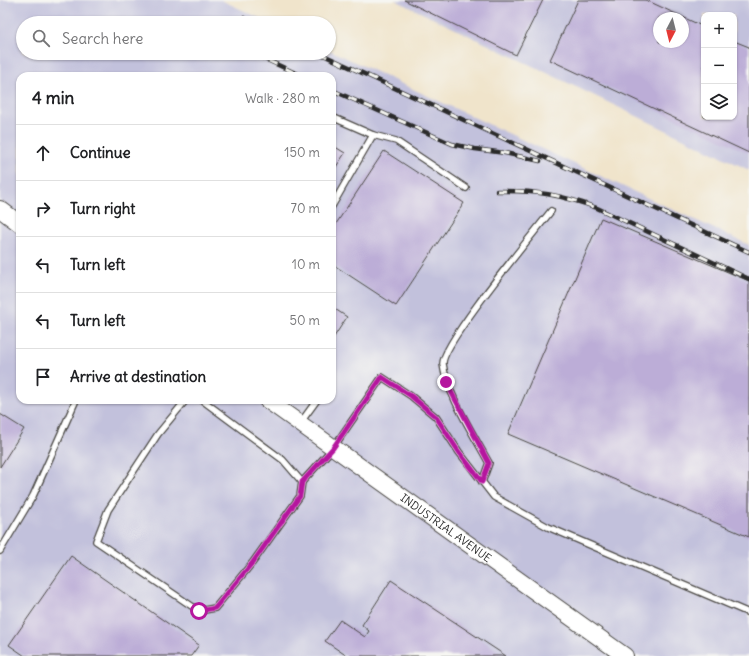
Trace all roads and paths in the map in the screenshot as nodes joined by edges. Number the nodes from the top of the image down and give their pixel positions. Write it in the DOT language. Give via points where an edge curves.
graph roads {
  1 [pos="336,120"];
  2 [pos="373,135"];
  3 [pos="466,188"];
  4 [pos="336,199"];
  5 [pos="0,210"];
  6 [pos="551,211"];
  7 [pos="16,221"];
  8 [pos="74,404"];
  9 [pos="183,404"];
  10 [pos="207,404"];
  11 [pos="273,404"];
  12 [pos="314,404"];
  13 [pos="299,423"];
  14 [pos="333,448"];
  15 [pos="302,482"];
  16 [pos="482,482"];
  17 [pos="0,551"];
  18 [pos="749,614"];
  19 [pos="625,656"];
  1 -- 2 [label="lane"];
  2 -- 3 [label="lane" via="396,141"];
  2 -- 4 [label="lane"];
  5 -- 7 [label="street"];
  6 -- 16 [label="lane" via="448,347 443,362 446,382 489,463"];
  8 -- 17 [label="lane" via="33,496"];
  9 -- 15 [label="lane" via="158,434 108,510 96,541 199,611 215,608 253,562 300,496"];
  10 -- 15 [label="lane" via="283,460"];
  11 -- 13 [label="street, INDUSTRIAL AVENUE"];
  12 -- 13 [label="lane"];
  13 -- 14 [label="street, INDUSTRIAL AVENUE"];
  14 -- 15 [label="lane"];
  14 -- 16 [label="lane" via="382,377 436,417"];
  14 -- 19 [label="street, INDUSTRIAL AVENUE"];
  16 -- 18 [label="lane" via="494,497 548,527"];
}
